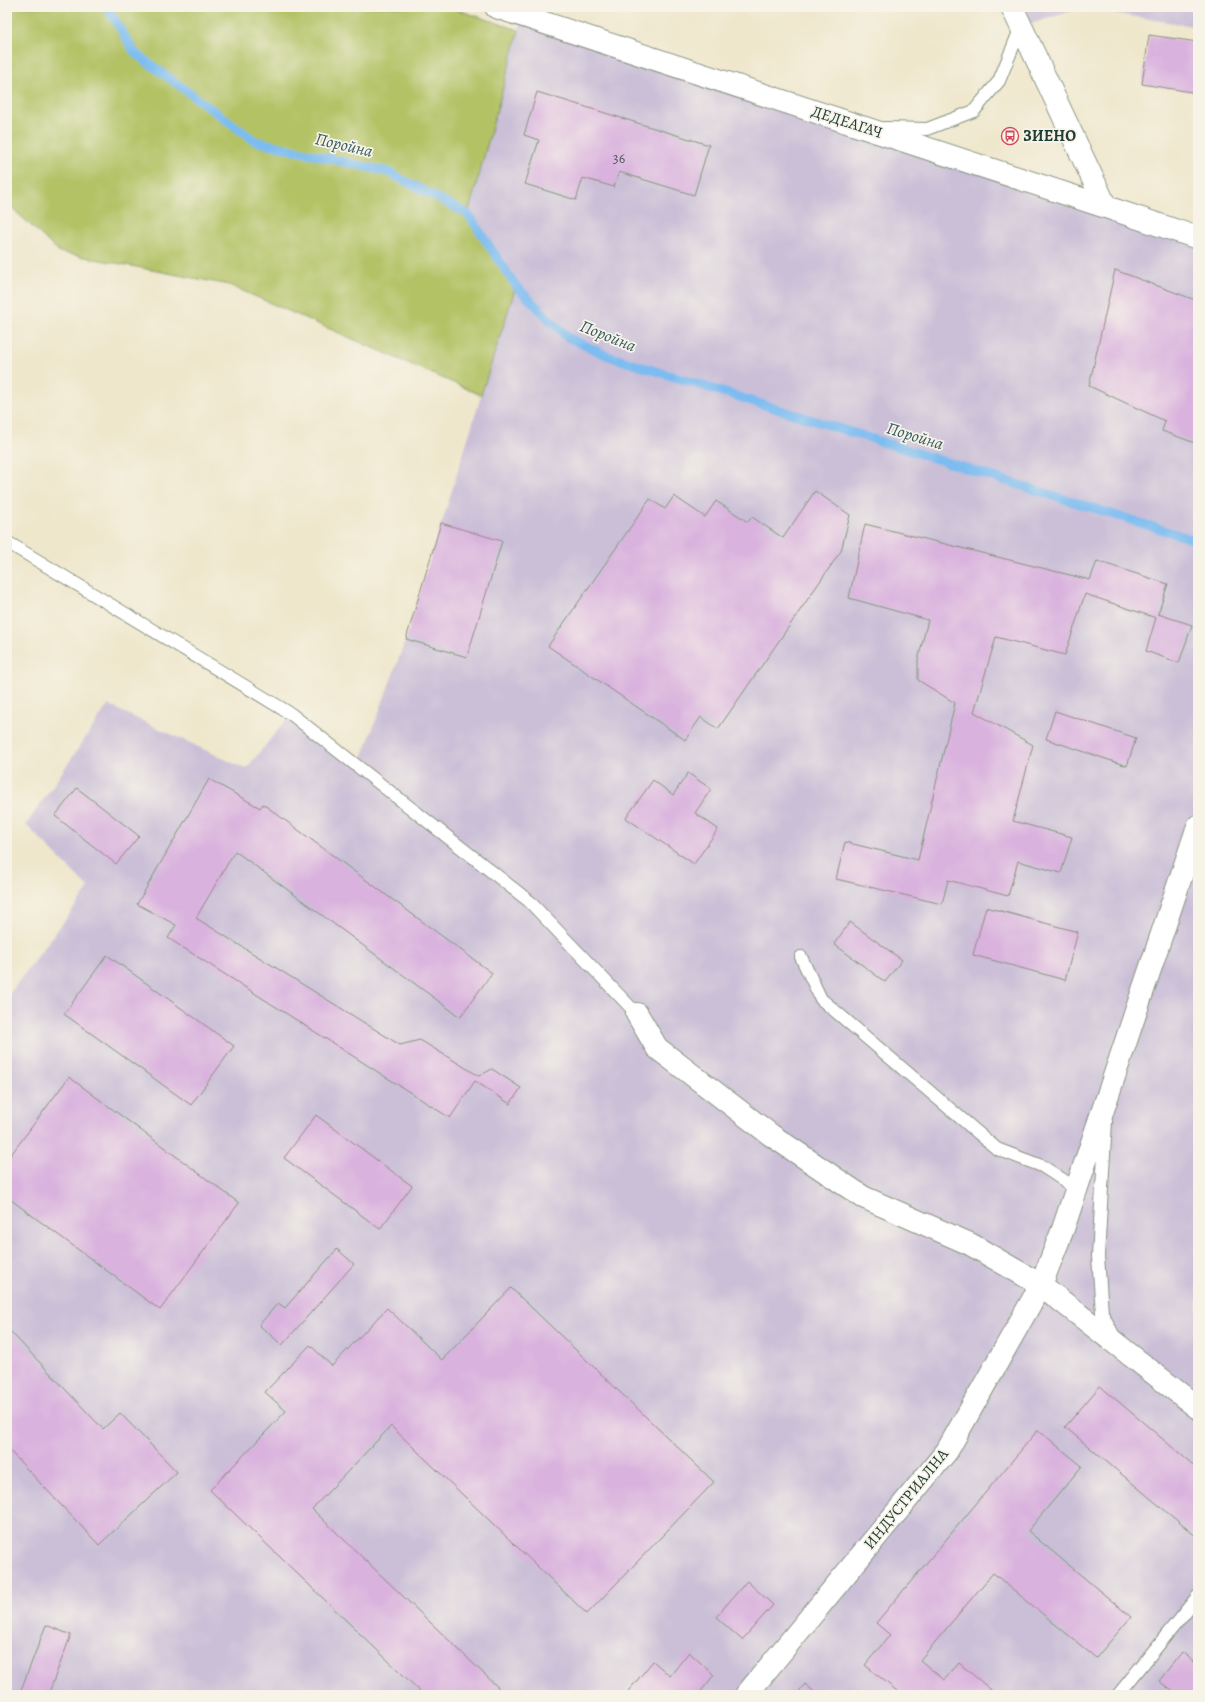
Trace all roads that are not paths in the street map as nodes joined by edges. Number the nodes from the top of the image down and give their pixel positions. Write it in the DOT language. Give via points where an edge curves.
graph roads {
  1 [pos="496,7"];
  2 [pos="1012,7"];
  3 [pos="1020,27"];
  4 [pos="864,127"];
  5 [pos="1106,207"];
  6 [pos="1198,238"];
  7 [pos="7,542"];
  8 [pos="1198,826"];
  9 [pos="801,958"];
  10 [pos="637,1014"];
  11 [pos="1108,1096"];
  12 [pos="1077,1189"];
  13 [pos="1041,1285"];
  14 [pos="1119,1346"];
  15 [pos="1198,1408"];
  16 [pos="1198,1596"];
  17 [pos="746,1695"];
  18 [pos="1118,1695"];
  1 -- 4 [label="street, ДЕДЕАГАЧ"];
  2 -- 3 [label="street"];
  3 -- 4 [label="lane" via="999,81 974,111 927,128"];
  3 -- 5 [label="street"];
  4 -- 5 [label="street, ДЕДЕАГАЧ"];
  5 -- 6 [label="street, ДЕДЕАГАЧ"];
  7 -- 10 [label="lane" via="291,714 528,901"];
  8 -- 11 [label="street, ИНДУСТРИАЛНА"];
  9 -- 12 [label="lane" via="821,999 997,1149 1042,1166"];
  10 -- 13 [label="street" via="657,1048 771,1135 864,1196 970,1244"];
  11 -- 12 [label="street, ИНДУСТРИАЛНА"];
  11 -- 14 [label="lane" via="1098,1256 1102,1313"];
  12 -- 13 [label="street, ИНДУСТРИАЛНА"];
  13 -- 14 [label="street"];
  13 -- 17 [label="street, ИНДУСТРИАЛНА" via="947,1450"];
  14 -- 15 [label="street"];
  16 -- 18 [label="lane"];
}
